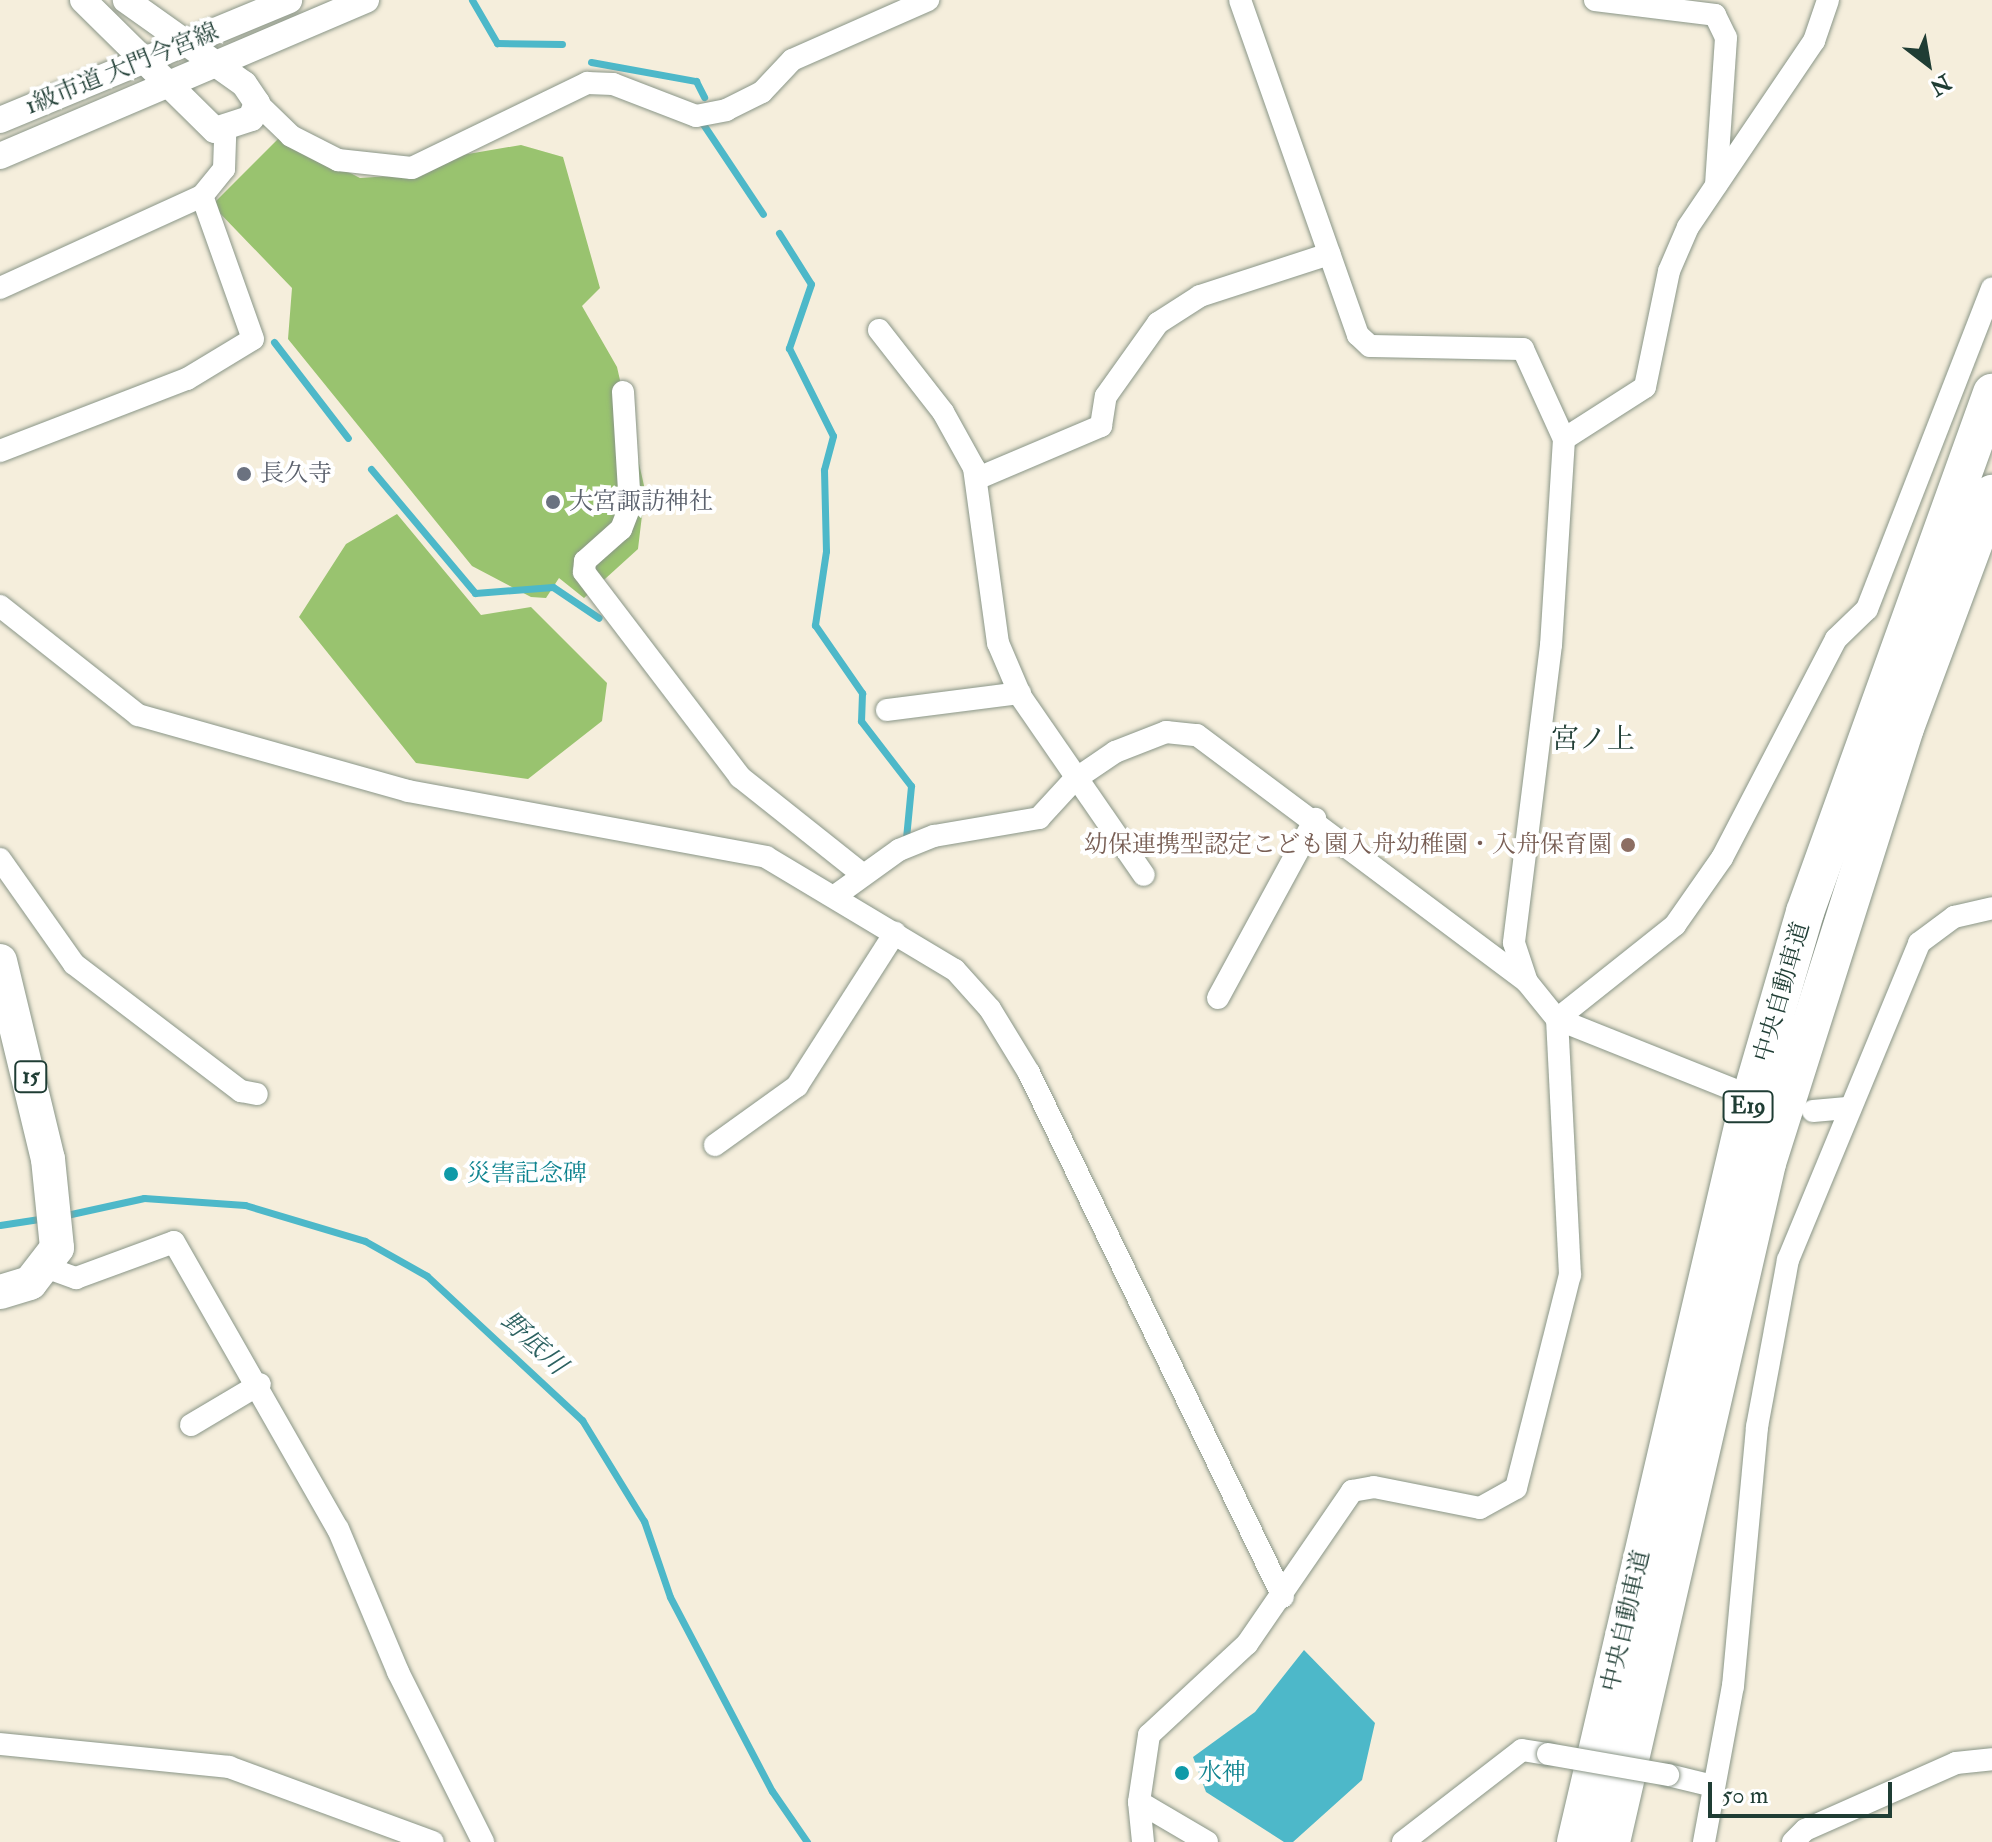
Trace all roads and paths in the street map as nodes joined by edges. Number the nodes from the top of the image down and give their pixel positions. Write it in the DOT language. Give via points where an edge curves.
graph roads {
  1 [pos="83,0"];
  2 [pos="126,0"];
  3 [pos="289,0"];
  4 [pos="366,0"];
  5 [pos="928,0"];
  6 [pos="1240,0"];
  7 [pos="1595,0"];
  8 [pos="1828,0"];
  9 [pos="1686,4"];
  10 [pos="189,39"];
  11 [pos="145,59"];
  12 [pos="215,64"];
  13 [pos="170,85"];
  14 [pos="257,103"];
  15 [pos="0,120"];
  16 [pos="225,131"];
  17 [pos="0,156"];
  18 [pos="1716,186"];
  19 [pos="202,196"];
  20 [pos="1329,254"];
  21 [pos="0,288"];
  22 [pos="1992,289"];
  23 [pos="879,330"];
  24 [pos="623,392"];
  25 [pos="1992,393"];
  26 [pos="1564,439"];
  27 [pos="0,451"];
  28 [pos="976,479"];
  29 [pos="1992,494"];
  30 [pos="0,606"];
  31 [pos="1020,693"];
  32 [pos="887,710"];
  33 [pos="1074,780"];
  34 [pos="1315,819"];
  35 [pos="0,859"];
  36 [pos="862,874"];
  37 [pos="1144,875"];
  38 [pos="835,896"];
  39 [pos="1992,908"];
  40 [pos="895,933"];
  41 [pos="0,961"];
  42 [pos="1527,982"];
  43 [pos="1218,998"];
  44 [pos="1557,1019"];
  45 [pos="1732,1089"];
  46 [pos="257,1094"];
  47 [pos="1850,1108"];
  48 [pos="1813,1111"];
  49 [pos="715,1145"];
  50 [pos="52,1258"];
  51 [pos="3,1289"];
  52 [pos="260,1384"];
  53 [pos="191,1425"];
  54 [pos="1283,1597"];
  55 [pos="0,1744"];
  56 [pos="1992,1759"];
  57 [pos="1713,1786"];
  58 [pos="1139,1802"];
  59 [pos="433,1842"];
  60 [pos="483,1842"];
  61 [pos="1143,1842"];
  62 [pos="1207,1842"];
  63 [pos="1403,1842"];
  64 [pos="1576,1842"];
  65 [pos="1611,1842"];
  66 [pos="1704,1842"];
  67 [pos="1793,1842"];
  1 -- 11 [label="street"];
  2 -- 10 [label="street" via="145,19"];
  3 -- 10 [label="street, 1級市道 大門今宮線"];
  4 -- 12 [label="street"];
  5 -- 14 [label="street" via="792,60 762,92 726,110 696,116 613,84 587,83 412,168 338,160 291,136"];
  6 -- 20 [label="street"];
  7 -- 9 [label="street"];
  8 -- 18 [label="street" via="1814,41"];
  9 -- 18 [label="street" via="1715,15 1726,38"];
  10 -- 11 [label="street, 1級市道 大門今宮線"];
  10 -- 12 [label="street"];
  11 -- 13 [label="street"];
  11 -- 15 [label="street, 1級市道 大門今宮線"];
  12 -- 13 [label="street"];
  12 -- 14 [label="street"];
  13 -- 16 [label="street" via="202,121"];
  13 -- 17 [label="street"];
  14 -- 16 [label="street" via="251,118"];
  16 -- 19 [label="street" via="224,169"];
  18 -- 26 [label="street" via="1669,271 1645,387"];
  19 -- 21 [label="street"];
  19 -- 27 [label="street" via="253,339 187,379"];
  20 -- 26 [label="street" via="1358,335 1370,346 1523,349"];
  20 -- 28 [label="street" via="1179,309 1158,323 1106,396 1101,426"];
  22 -- 44 [label="street" via="1867,609 1836,639 1722,858 1675,925"];
  23 -- 28 [label="street" via="943,412"];
  24 -- 36 [label="street" via="630,506 621,529 585,561 584,572 740,777"];
  25 -- 64 [label="highway, 中央自動車道 / E19" via="1805,912 1746,1114"];
  26 -- 42 [label="street" via="1551,645 1514,943"];
  28 -- 31 [label="street" via="998,643"];
  29 -- 65 [label="highway, 中央自動車道 / E19" via="1905,728 1767,1163"];
  30 -- 38 [label="street" via="138,715 408,791 766,857"];
  31 -- 32 [label="street"];
  31 -- 33 [label="street"];
  33 -- 34 [label="street" via="1115,752 1166,732 1197,735"];
  33 -- 36 [label="street" via="1039,818 934,836"];
  33 -- 37 [label="street"];
  34 -- 42 [label="street"];
  34 -- 43 [label="street"];
  35 -- 46 [label="street" via="74,964 241,1091"];
  36 -- 38 [label="street"];
  38 -- 40 [label="street"];
  39 -- 47 [label="street" via="1954,917 1919,943"];
  40 -- 49 [label="street" via="797,1086"];
  40 -- 54 [label="street" via="955,970 1008,1035"];
  41 -- 50 [label="main road, 15" via="54,1195"];
  42 -- 44 [label="street"];
  44 -- 45 [label="street"];
  44 -- 54 [label="street" via="1570,1275 1526,1467 1508,1495 1480,1508 1374,1487 1352,1491"];
  47 -- 48 [label="street"];
  47 -- 57 [label="street" via="1788,1260 1757,1427 1733,1686"];
  50 -- 51 [label="main road"];
  50 -- 52 [label="street" via="76,1278 174,1242"];
  52 -- 53 [label="street"];
  52 -- 60 [label="street" via="338,1529 398,1672"];
  54 -- 58 [label="street" via="1247,1644 1149,1735"];
  55 -- 59 [label="street" via="229,1767"];
  56 -- 67 [label="street" via="1956,1763 1805,1830"];
  57 -- 63 [label="street, bridge" via="1522,1750"];
  57 -- 66 [label="street"];
  58 -- 61 [label="street"];
  58 -- 62 [label="street"];
}
